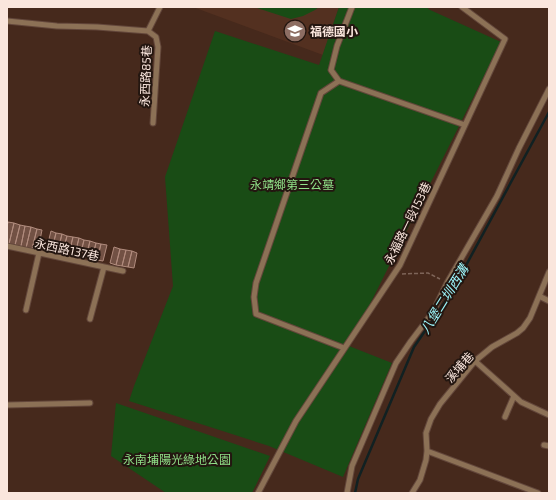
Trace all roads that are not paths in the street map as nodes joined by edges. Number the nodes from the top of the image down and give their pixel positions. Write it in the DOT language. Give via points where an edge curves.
graph roads {
  1 [pos="160,7"];
  2 [pos="352,7"];
  3 [pos="462,7"];
  4 [pos="7,21"];
  5 [pos="148,31"];
  6 [pos="339,81"];
  7 [pos="549,89"];
  8 [pos="154,123"];
  9 [pos="465,124"];
  10 [pos="7,246"];
  11 [pos="39,253"];
  12 [pos="104,267"];
  13 [pos="123,271"];
  14 [pos="549,272"];
  15 [pos="539,296"];
  16 [pos="549,301"];
  17 [pos="26,310"];
  18 [pos="90,319"];
  19 [pos="344,348"];
  20 [pos="475,361"];
  21 [pos="514,396"];
  22 [pos="90,403"];
  23 [pos="7,405"];
  24 [pos="549,414"];
  25 [pos="505,417"];
  26 [pos="427,451"];
  27 [pos="258,493"];
  28 [pos="347,493"];
  29 [pos="412,493"];
  30 [pos="538,493"];
  1 -- 5 [label="lane"];
  2 -- 6 [label="lane" via="331,70"];
  3 -- 9 [label="lane, 永福路一段153巷" via="505,39"];
  4 -- 5 [label="lane, 永西路85巷"];
  5 -- 8 [label="lane, 永西路85巷" via="156,37 158,47"];
  6 -- 9 [label="lane"];
  6 -- 19 [label="lane" via="321,93 256,282 254,297 256,314"];
  7 -- 28 [label="lane" via="496,196 433,312 396,363 352,466"];
  9 -- 19 [label="lane, 永福路一段153巷" via="400,264"];
  10 -- 11 [label="lane, 永西路137巷"];
  11 -- 12 [label="lane, 永西路137巷"];
  11 -- 17 [label="lane"];
  12 -- 13 [label="lane, 永西路137巷"];
  12 -- 18 [label="lane"];
  14 -- 15 [label="lane, 溪埔巷"];
  15 -- 16 [label="lane"];
  15 -- 20 [label="lane, 溪埔巷" via="523,328"];
  19 -- 27 [label="lane, 永福路一段153巷" via="296,421"];
  20 -- 21 [label="lane"];
  20 -- 26 [label="lane, 溪埔巷" via="431,419 426,433"];
  21 -- 24 [label="lane" via="521,402"];
  21 -- 25 [label="lane"];
  22 -- 23 [label="lane"];
  26 -- 29 [label="lane, 溪埔巷" via="420,480"];
  26 -- 30 [label="lane"];
}
